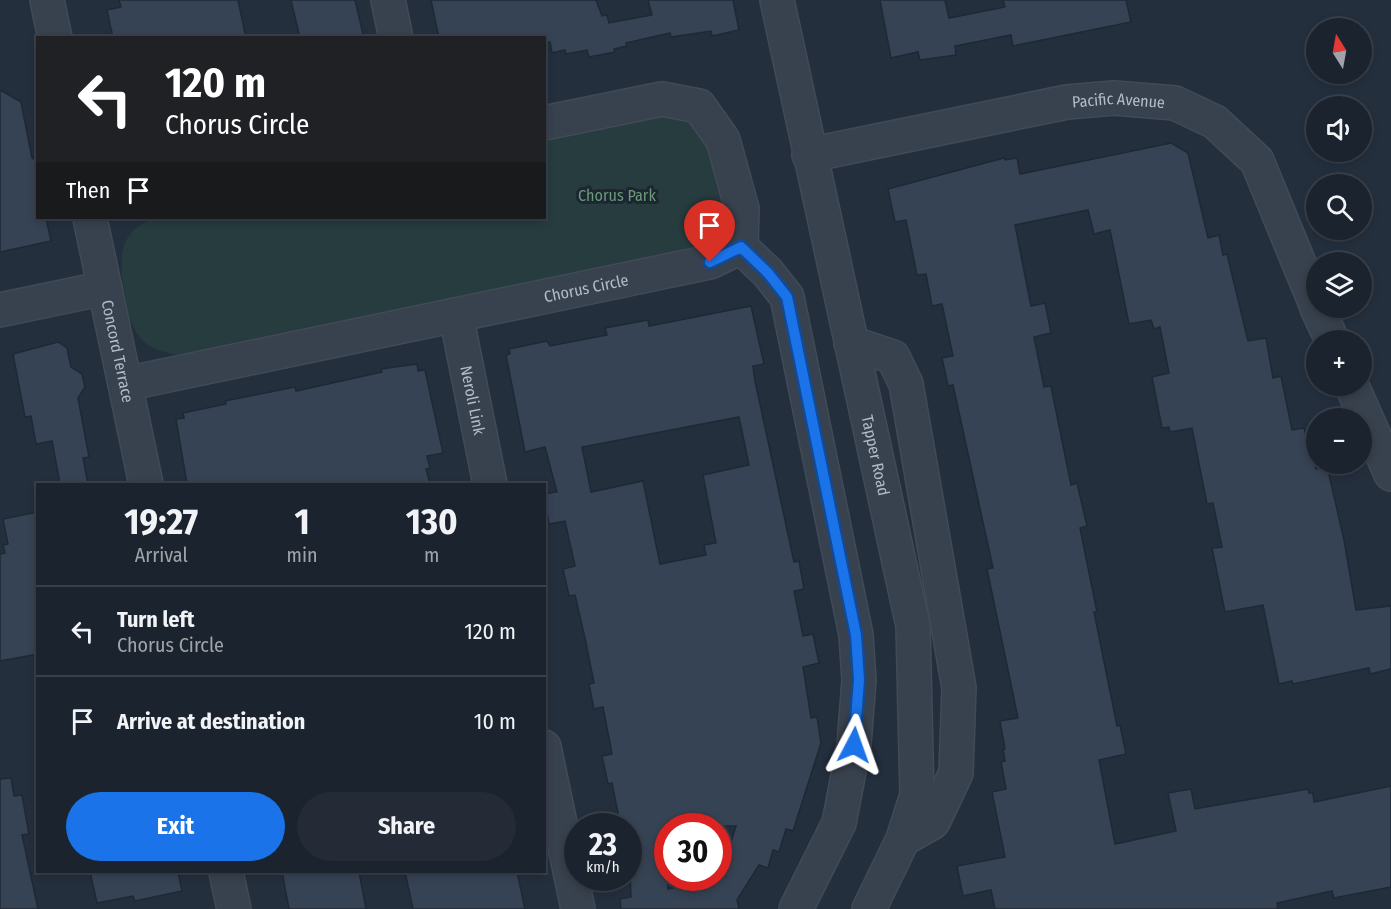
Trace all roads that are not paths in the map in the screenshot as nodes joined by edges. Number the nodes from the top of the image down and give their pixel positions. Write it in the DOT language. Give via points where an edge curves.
graph roads {
  1 [pos="47,0"];
  2 [pos="388,0"];
  3 [pos="777,0"];
  4 [pos="55,36"];
  5 [pos="396,36"];
  6 [pos="546,123"];
  7 [pos="809,155"];
  8 [pos="90,219"];
  9 [pos="741,247"];
  10 [pos="1306,280"];
  11 [pos="105,288"];
  12 [pos="0,310"];
  13 [pos="456,315"];
  14 [pos="850,343"];
  15 [pos="125,384"];
  16 [pos="1356,396"];
  17 [pos="1391,474"];
  18 [pos="146,483"];
  19 [pos="490,483"];
  20 [pos="546,757"];
  21 [pos="903,839"];
  22 [pos="226,873"];
  23 [pos="234,909"];
  24 [pos="578,909"];
  25 [pos="796,909"];
  26 [pos="869,909"];
  1 -- 4 [label="street"];
  2 -- 5 [label="street"];
  3 -- 7 [label="street, Tapper Road"];
  6 -- 9 [label="street" via="662,99 699,106 723,140 742,209"];
  7 -- 10 [label="street, Pacific Avenue" via="1067,102 1114,98 1175,103 1215,122 1257,161"];
  7 -- 14 [label="street, Tapper Road"];
  8 -- 11 [label="street, Concord Terrace"];
  9 -- 13 [label="street, Chorus Circle" via="710,262"];
  9 -- 25 [label="street" via="787,297 856,635 859,680 854,745 839,823"];
  11 -- 12 [label="street"];
  11 -- 15 [label="street, Concord Terrace"];
  13 -- 15 [label="street, Chorus Circle"];
  13 -- 19 [label="street, Neroli Link"];
  14 -- 21 [label="street, Tapper Road" via="913,627 917,795"];
  14 -- 21 [label="street" via="893,357 906,384 959,688 956,773 933,822"];
  15 -- 18 [label="street, Concord Terrace"];
  16 -- 17 [label="street"];
  20 -- 24 [label="street"];
  21 -- 26 [label="street, Tapper Road"];
  22 -- 23 [label="street"];
}
